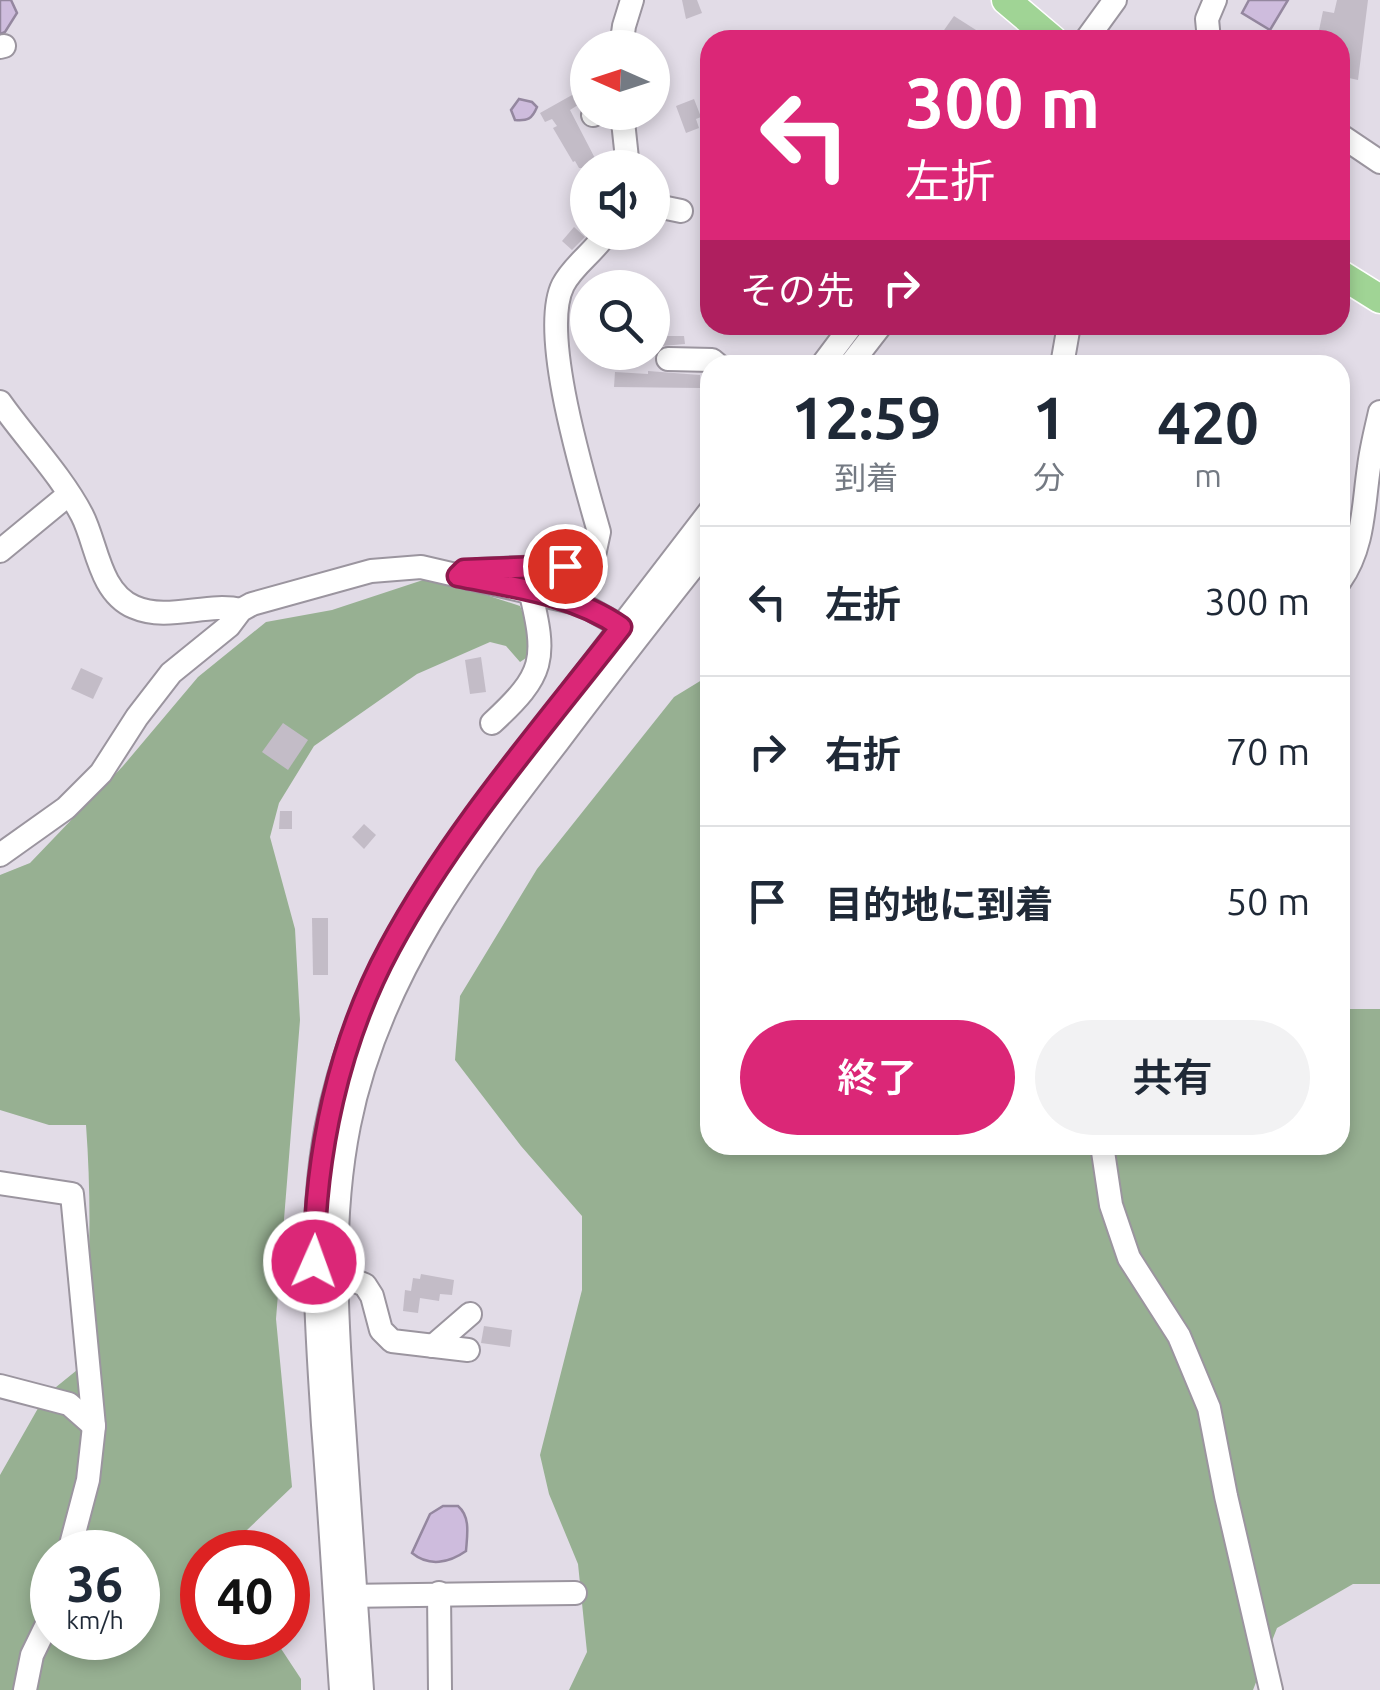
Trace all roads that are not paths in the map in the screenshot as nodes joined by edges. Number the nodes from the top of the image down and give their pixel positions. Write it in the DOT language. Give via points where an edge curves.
graph roads {
  1 [pos="632,0"];
  2 [pos="1006,0"];
  3 [pos="1115,0"];
  4 [pos="1216,0"];
  5 [pos="623,30"];
  6 [pos="1041,30"];
  7 [pos="1093,30"];
  8 [pos="1208,30"];
  9 [pos="1350,142"];
  10 [pos="1380,162"];
  11 [pos="670,208"];
  12 [pos="681,211"];
  13 [pos="592,250"];
  14 [pos="1350,280"];
  15 [pos="1380,299"];
  16 [pos="873,335"];
  17 [pos="858,355"];
  18 [pos="670,359"];
  19 [pos="700,360"];
  20 [pos="0,402"];
  21 [pos="1380,412"];
  22 [pos="68,495"];
  23 [pos="700,526"];
  24 [pos="0,551"];
  25 [pos="700,557"];
  26 [pos="1350,567"];
  27 [pos="458,576"];
  28 [pos="530,590"];
  29 [pos="241,610"];
  30 [pos="630,632"];
  31 [pos="492,723"];
  32 [pos="0,855"];
  33 [pos="1103,1155"];
  34 [pos="0,1183"];
  35 [pos="335,1273"];
  36 [pos="470,1314"];
  37 [pos="433,1346"];
  38 [pos="468,1350"];
  39 [pos="0,1386"];
  40 [pos="94,1426"];
  41 [pos="75,1530"];
  42 [pos="575,1592"];
  43 [pos="440,1593"];
  44 [pos="345,1596"];
  45 [pos="31,1660"];
  46 [pos="24,1690"];
  47 [pos="341,1690"];
  48 [pos="362,1690"];
  49 [pos="440,1690"];
  50 [pos="1271,1690"];
  1 -- 5 [label="street"];
  2 -- 6 [label="main road"];
  3 -- 7 [label="street"];
  4 -- 8 [label="street"];
  9 -- 10 [label="street"];
  11 -- 12 [label="street"];
  13 -- 27 [label="street" via="562,287 554,327 599,532 593,560 464,570"];
  14 -- 15 [label="main road"];
  16 -- 17 [label="street"];
  18 -- 19 [label="street"];
  20 -- 22 [label="street"];
  21 -- 26 [label="street"];
  22 -- 24 [label="street"];
  22 -- 29 [label="street" via="125,602 172,613"];
  23 -- 30 [label="street"];
  25 -- 30 [label="street"];
  27 -- 28 [label="street"];
  27 -- 29 [label="street" via="401,567"];
  28 -- 30 [label="street" via="581,604"];
  28 -- 31 [label="street" via="541,641 536,674"];
  29 -- 32 [label="street" via="171,674 102,774"];
  30 -- 35 [label="street" via="409,956 349,1123"];
  30 -- 44 [label="street" via="494,792 425,888 388,949 342,1069 321,1164 314,1293"];
  33 -- 50 [label="street" via="1129,1258 1179,1336 1210,1408"];
  34 -- 40 [label="street" via="72,1194"];
  35 -- 37 [label="street" via="366,1285 387,1338"];
  35 -- 44 [label="street"];
  36 -- 37 [label="street"];
  37 -- 38 [label="street"];
  39 -- 40 [label="street" via="69,1404"];
  40 -- 41 [label="street"];
  42 -- 43 [label="street"];
  43 -- 44 [label="street"];
  43 -- 49 [label="street"];
  44 -- 47 [label="street"];
  44 -- 48 [label="street"];
  45 -- 46 [label="street"];
}
